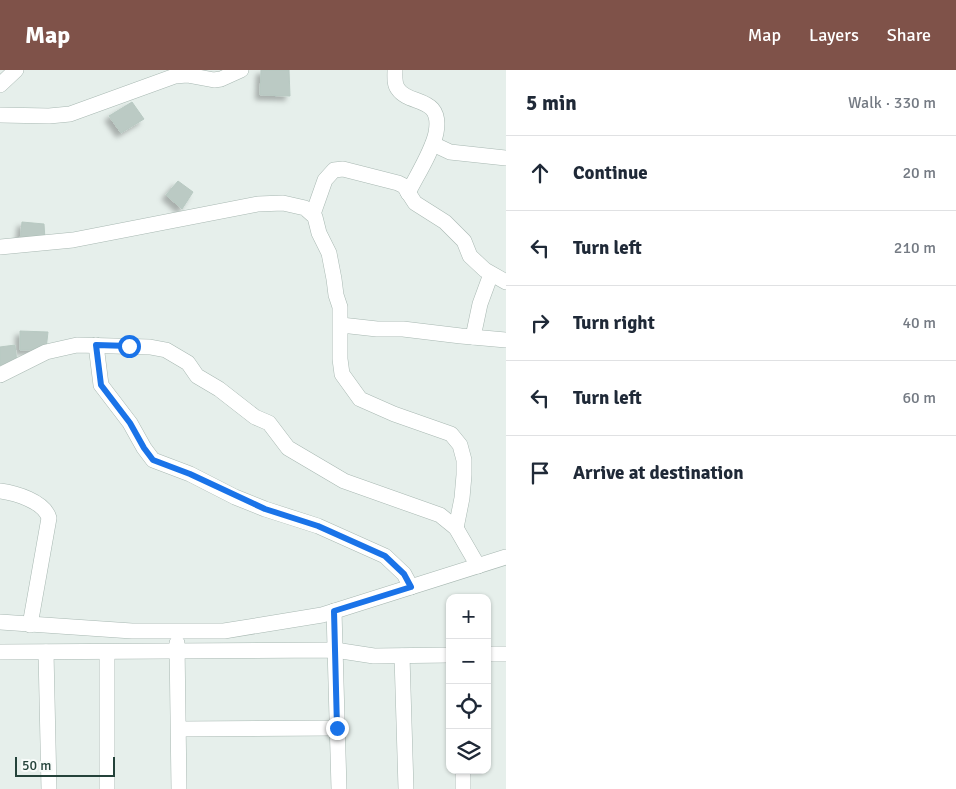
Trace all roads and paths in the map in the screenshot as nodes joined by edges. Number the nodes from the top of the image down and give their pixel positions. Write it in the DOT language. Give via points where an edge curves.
graph roads {
  1 [pos="2,70"];
  2 [pos="16,70"];
  3 [pos="241,70"];
  4 [pos="395,70"];
  5 [pos="0,84"];
  6 [pos="0,115"];
  7 [pos="433,144"];
  8 [pos="506,158"];
  9 [pos="408,193"];
  10 [pos="313,214"];
  11 [pos="0,247"];
  12 [pos="492,274"];
  13 [pos="506,282"];
  14 [pos="341,325"];
  15 [pos="473,337"];
  16 [pos="506,340"];
  17 [pos="96,345"];
  18 [pos="0,375"];
  19 [pos="0,490"];
  20 [pos="456,528"];
  21 [pos="506,557"];
  22 [pos="478,566"];
  23 [pos="411,587"];
  24 [pos="334,611"];
  25 [pos="0,622"];
  26 [pos="30,625"];
  27 [pos="177,631"];
  28 [pos="335,650"];
  29 [pos="0,652"];
  30 [pos="46,652"];
  31 [pos="107,652"];
  32 [pos="177,652"];
  33 [pos="491,654"];
  34 [pos="506,654"];
  35 [pos="446,655"];
  36 [pos="402,656"];
  37 [pos="337,728"];
  38 [pos="178,729"];
  39 [pos="463,774"];
  40 [pos="49,789"];
  41 [pos="107,789"];
  42 [pos="179,789"];
  43 [pos="339,789"];
  44 [pos="406,789"];
  45 [pos="463,789"];
  1 -- 5 [label="street"];
  2 -- 5 [label="street"];
  3 -- 6 [label="street" via="214,80 175,76 70,114"];
  4 -- 7 [label="street" via="398,89 431,109 436,120"];
  7 -- 8 [label="street" via="450,152"];
  7 -- 9 [label="street"];
  9 -- 10 [label="street" via="398,183 343,169 334,170 325,180"];
  9 -- 12 [label="street" via="415,203 446,222 464,240 470,256"];
  10 -- 11 [label="street" via="306,208 284,203 258,204 73,240"];
  10 -- 14 [label="street" via="329,253"];
  12 -- 13 [label="street"];
  12 -- 15 [label="street" via="480,304"];
  14 -- 15 [label="street"];
  14 -- 20 [label="street" via="342,374 360,399 451,434 460,445 464,475"];
  15 -- 16 [label="street"];
  17 -- 18 [label="street" via="77,345 46,352"];
  17 -- 20 [label="street" via="166,350 188,364 197,376 269,423 288,448 344,481 440,515"];
  17 -- 23 [label="street" via="101,385 153,460 385,556 404,574"];
  19 -- 26 [label="street" via="18,494 48,512"];
  20 -- 22 [label="street"];
  21 -- 22 [label="street"];
  22 -- 23 [label="street"];
  23 -- 24 [label="street"];
  24 -- 27 [label="street" via="224,631"];
  24 -- 28 [label="street"];
  25 -- 26 [label="street"];
  26 -- 27 [label="street"];
  27 -- 32 [label="street"];
  28 -- 32 [label="street"];
  28 -- 36 [label="street"];
  28 -- 37 [label="street"];
  29 -- 30 [label="street"];
  30 -- 31 [label="street"];
  30 -- 40 [label="street"];
  31 -- 32 [label="street"];
  31 -- 41 [label="street"];
  32 -- 38 [label="street"];
  33 -- 34 [label="street"];
  35 -- 36 [label="street"];
  36 -- 44 [label="street"];
  37 -- 38 [label="street"];
  37 -- 43 [label="street"];
  38 -- 42 [label="street"];
  39 -- 45 [label="street"];
}
